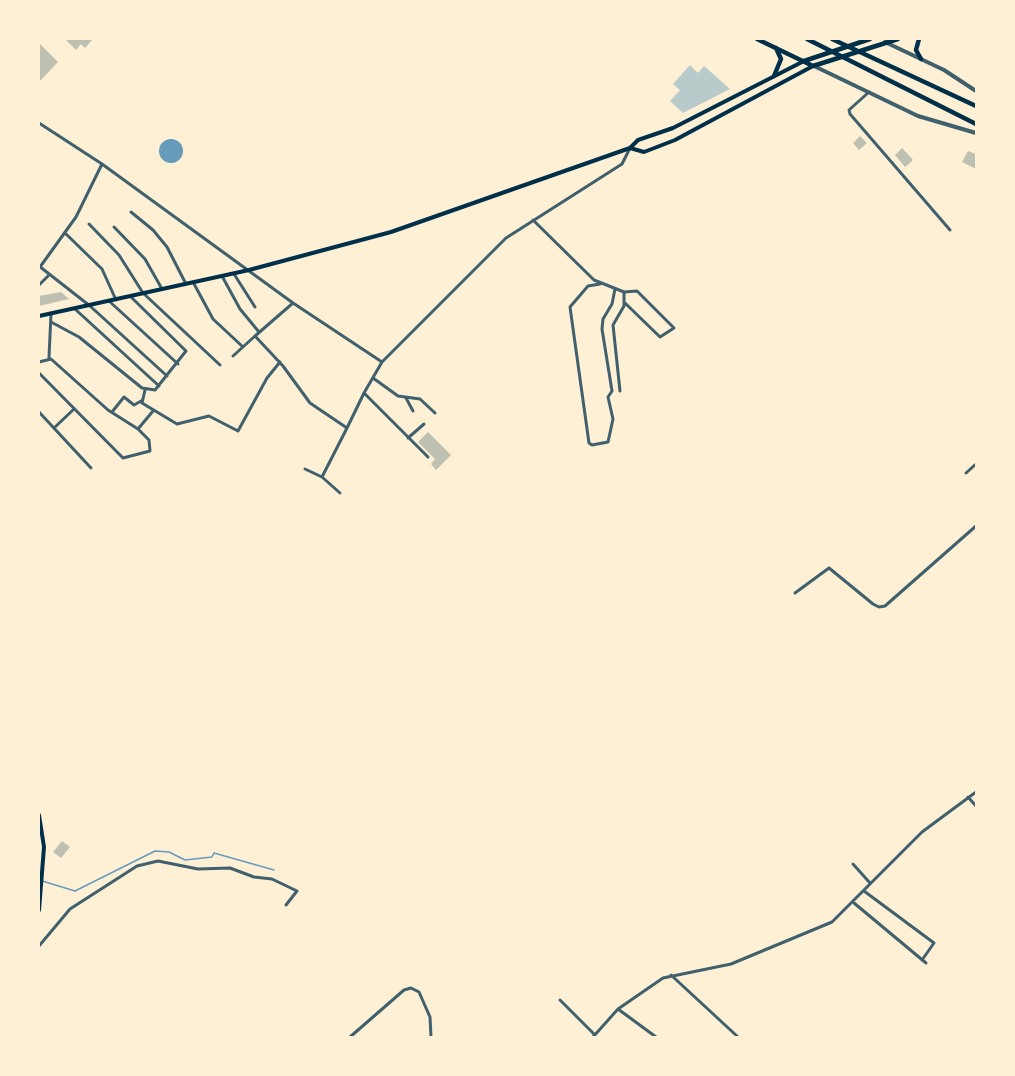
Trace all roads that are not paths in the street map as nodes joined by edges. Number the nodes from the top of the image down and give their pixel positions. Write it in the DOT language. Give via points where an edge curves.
graph roads {
  1 [pos="757,39"];
  2 [pos="807,39"];
  3 [pos="832,39"];
  4 [pos="870,39"];
  5 [pos="878,39"];
  6 [pos="898,39"];
  7 [pos="919,39"];
  8 [pos="884,42"];
  9 [pos="776,48"];
  10 [pos="921,59"];
  11 [pos="804,61"];
  12 [pos="813,66"];
  13 [pos="774,76"];
  14 [pos="976,91"];
  15 [pos="869,92"];
  16 [pos="716,106"];
  17 [pos="976,106"];
  18 [pos="721,115"];
  19 [pos="40,124"];
  20 [pos="976,124"];
  21 [pos="974,132"];
  22 [pos="630,148"];
  23 [pos="102,164"];
  24 [pos="131,212"];
  25 [pos="533,220"];
  26 [pos="89,224"];
  27 [pos="114,228"];
  28 [pos="950,230"];
  29 [pos="66,234"];
  30 [pos="39,267"];
  31 [pos="249,270"];
  32 [pos="234,274"];
  33 [pos="49,275"];
  34 [pos="222,276"];
  35 [pos="193,282"];
  36 [pos="186,284"];
  37 [pos="600,284"];
  38 [pos="39,285"];
  39 [pos="162,289"];
  40 [pos="615,289"];
  41 [pos="624,292"];
  42 [pos="143,293"];
  43 [pos="130,296"];
  44 [pos="116,300"];
  45 [pos="109,301"];
  46 [pos="293,303"];
  47 [pos="624,303"];
  48 [pos="90,306"];
  49 [pos="255,307"];
  50 [pos="75,309"];
  51 [pos="51,314"];
  52 [pos="39,316"];
  53 [pos="51,322"];
  54 [pos="259,332"];
  55 [pos="255,336"];
  56 [pos="243,347"];
  57 [pos="234,356"];
  58 [pos="49,357"];
  59 [pos="39,362"];
  60 [pos="280,362"];
  61 [pos="382,362"];
  62 [pos="178,364"];
  63 [pos="220,365"];
  64 [pos="39,373"];
  65 [pos="168,376"];
  66 [pos="373,378"];
  67 [pos="159,386"];
  68 [pos="146,390"];
  69 [pos="620,391"];
  70 [pos="364,393"];
  71 [pos="406,398"];
  72 [pos="141,401"];
  73 [pos="74,409"];
  74 [pos="153,411"];
  75 [pos="413,411"];
  76 [pos="39,412"];
  77 [pos="112,412"];
  78 [pos="435,413"];
  79 [pos="424,424"];
  80 [pos="54,428"];
  81 [pos="347,428"];
  82 [pos="138,429"];
  83 [pos="408,438"];
  84 [pos="428,457"];
  85 [pos="976,464"];
  86 [pos="92,468"];
  87 [pos="305,469"];
  88 [pos="966,473"];
  89 [pos="322,477"];
  90 [pos="340,493"];
  91 [pos="976,526"];
  92 [pos="795,593"];
  93 [pos="976,792"];
  94 [pos="968,797"];
  95 [pos="976,806"];
  96 [pos="39,814"];
  97 [pos="854,864"];
  98 [pos="870,883"];
  99 [pos="864,891"];
  100 [pos="854,903"];
  101 [pos="286,905"];
  102 [pos="39,910"];
  103 [pos="39,946"];
  104 [pos="922,960"];
  105 [pos="926,963"];
  106 [pos="671,975"];
  107 [pos="560,1000"];
  108 [pos="618,1009"];
  109 [pos="594,1036"];
  110 [pos="351,1037"];
  111 [pos="431,1037"];
  112 [pos="656,1037"];
  113 [pos="738,1037"];
  1 -- 9 [label="main road"];
  2 -- 20 [label="main road"];
  3 -- 17 [label="main road"];
  4 -- 11 [label="main road"];
  5 -- 8 [label="main road"];
  6 -- 8 [label="main road"];
  7 -- 10 [label="main road" via="916,50"];
  8 -- 10 [label="street"];
  8 -- 12 [label="main road"];
  9 -- 11 [label="main road"];
  9 -- 13 [label="main road" via="781,59"];
  10 -- 14 [label="street"];
  11 -- 12 [label="main road"];
  11 -- 13 [label="main road"];
  12 -- 15 [label="street"];
  12 -- 18 [label="main road"];
  13 -- 16 [label="main road"];
  15 -- 21 [label="street" via="918,116"];
  15 -- 28 [label="street" via="849,110 850,114"];
  16 -- 18 [label="main road"];
  16 -- 22 [label="main road" via="663,133 638,140"];
  18 -- 22 [label="main road" via="664,145 644,152"];
  19 -- 23 [label="street"];
  20 -- 21 [label="main road"];
  22 -- 25 [label="street" via="622,164"];
  22 -- 31 [label="main road" via="391,232"];
  23 -- 29 [label="street"];
  23 -- 31 [label="street"];
  24 -- 36 [label="street" via="163,242"];
  25 -- 37 [label="street"];
  25 -- 61 [label="street" via="506,238"];
  26 -- 42 [label="street" via="119,255"];
  27 -- 39 [label="street" via="145,259"];
  29 -- 30 [label="street"];
  29 -- 44 [label="street" via="102,269"];
  30 -- 33 [label="street"];
  31 -- 32 [label="main road"];
  31 -- 46 [label="street"];
  32 -- 34 [label="main road"];
  32 -- 49 [label="street"];
  33 -- 38 [label="street"];
  33 -- 48 [label="street"];
  34 -- 35 [label="main road"];
  34 -- 54 [label="street" via="240,309"];
  35 -- 36 [label="main road"];
  35 -- 56 [label="street" via="213,319"];
  36 -- 39 [label="main road"];
  37 -- 40 [label="street"];
  37 -- 40 [label="street" via="588,286 570,307 592,445 608,442 613,419 602,329"];
  39 -- 42 [label="main road"];
  40 -- 41 [label="street"];
  41 -- 47 [label="street"];
  41 -- 47 [label="street" via="640,293 674,328 660,337"];
  42 -- 43 [label="main road"];
  42 -- 63 [label="street"];
  43 -- 44 [label="main road"];
  43 -- 62 [label="street" via="185,349 186,354"];
  44 -- 45 [label="main road"];
  45 -- 48 [label="main road"];
  45 -- 62 [label="street"];
  46 -- 54 [label="street"];
  46 -- 61 [label="street"];
  47 -- 69 [label="street" via="612,325"];
  48 -- 50 [label="main road"];
  48 -- 65 [label="street"];
  50 -- 51 [label="main road"];
  50 -- 67 [label="street"];
  51 -- 52 [label="main road"];
  51 -- 53 [label="street"];
  53 -- 58 [label="street"];
  53 -- 68 [label="street" via="79,337"];
  54 -- 55 [label="street"];
  55 -- 56 [label="street"];
  55 -- 60 [label="street"];
  56 -- 57 [label="street"];
  58 -- 59 [label="street"];
  58 -- 77 [label="street"];
  60 -- 74 [label="street" via="238,430 209,416 180,425"];
  60 -- 81 [label="street" via="310,403"];
  61 -- 66 [label="street"];
  62 -- 65 [label="street"];
  64 -- 73 [label="street"];
  65 -- 67 [label="street"];
  66 -- 70 [label="street"];
  66 -- 71 [label="street"];
  67 -- 68 [label="street" via="151,392"];
  68 -- 72 [label="street"];
  70 -- 81 [label="street"];
  70 -- 83 [label="street"];
  71 -- 75 [label="street"];
  71 -- 78 [label="street" via="420,399"];
  72 -- 74 [label="street"];
  72 -- 77 [label="street" via="135,405 124,397"];
  73 -- 80 [label="street"];
  73 -- 82 [label="street" via="126,459 150,451 149,440"];
  74 -- 82 [label="street"];
  76 -- 80 [label="street"];
  77 -- 82 [label="street"];
  79 -- 83 [label="street"];
  80 -- 86 [label="street"];
  81 -- 89 [label="street"];
  83 -- 84 [label="street"];
  85 -- 88 [label="street"];
  87 -- 89 [label="street"];
  89 -- 90 [label="street"];
  91 -- 92 [label="street" via="885,606 873,604 829,568"];
  93 -- 94 [label="street"];
  94 -- 95 [label="street"];
  94 -- 98 [label="street" via="922,832"];
  96 -- 102 [label="main road" via="44,847"];
  97 -- 98 [label="street"];
  98 -- 99 [label="street"];
  99 -- 100 [label="street"];
  99 -- 104 [label="street" via="934,943"];
  100 -- 104 [label="street"];
  100 -- 106 [label="street" via="832,922 753,956"];
  101 -- 103 [label="street" via="297,891 272,879 230,868 198,869 158,861 136,866 70,909"];
  104 -- 105 [label="street"];
  106 -- 108 [label="street"];
  106 -- 113 [label="street"];
  107 -- 109 [label="street"];
  108 -- 109 [label="street"];
  108 -- 112 [label="street"];
  110 -- 111 [label="street" via="411,988 419,992 430,1017"];
}
